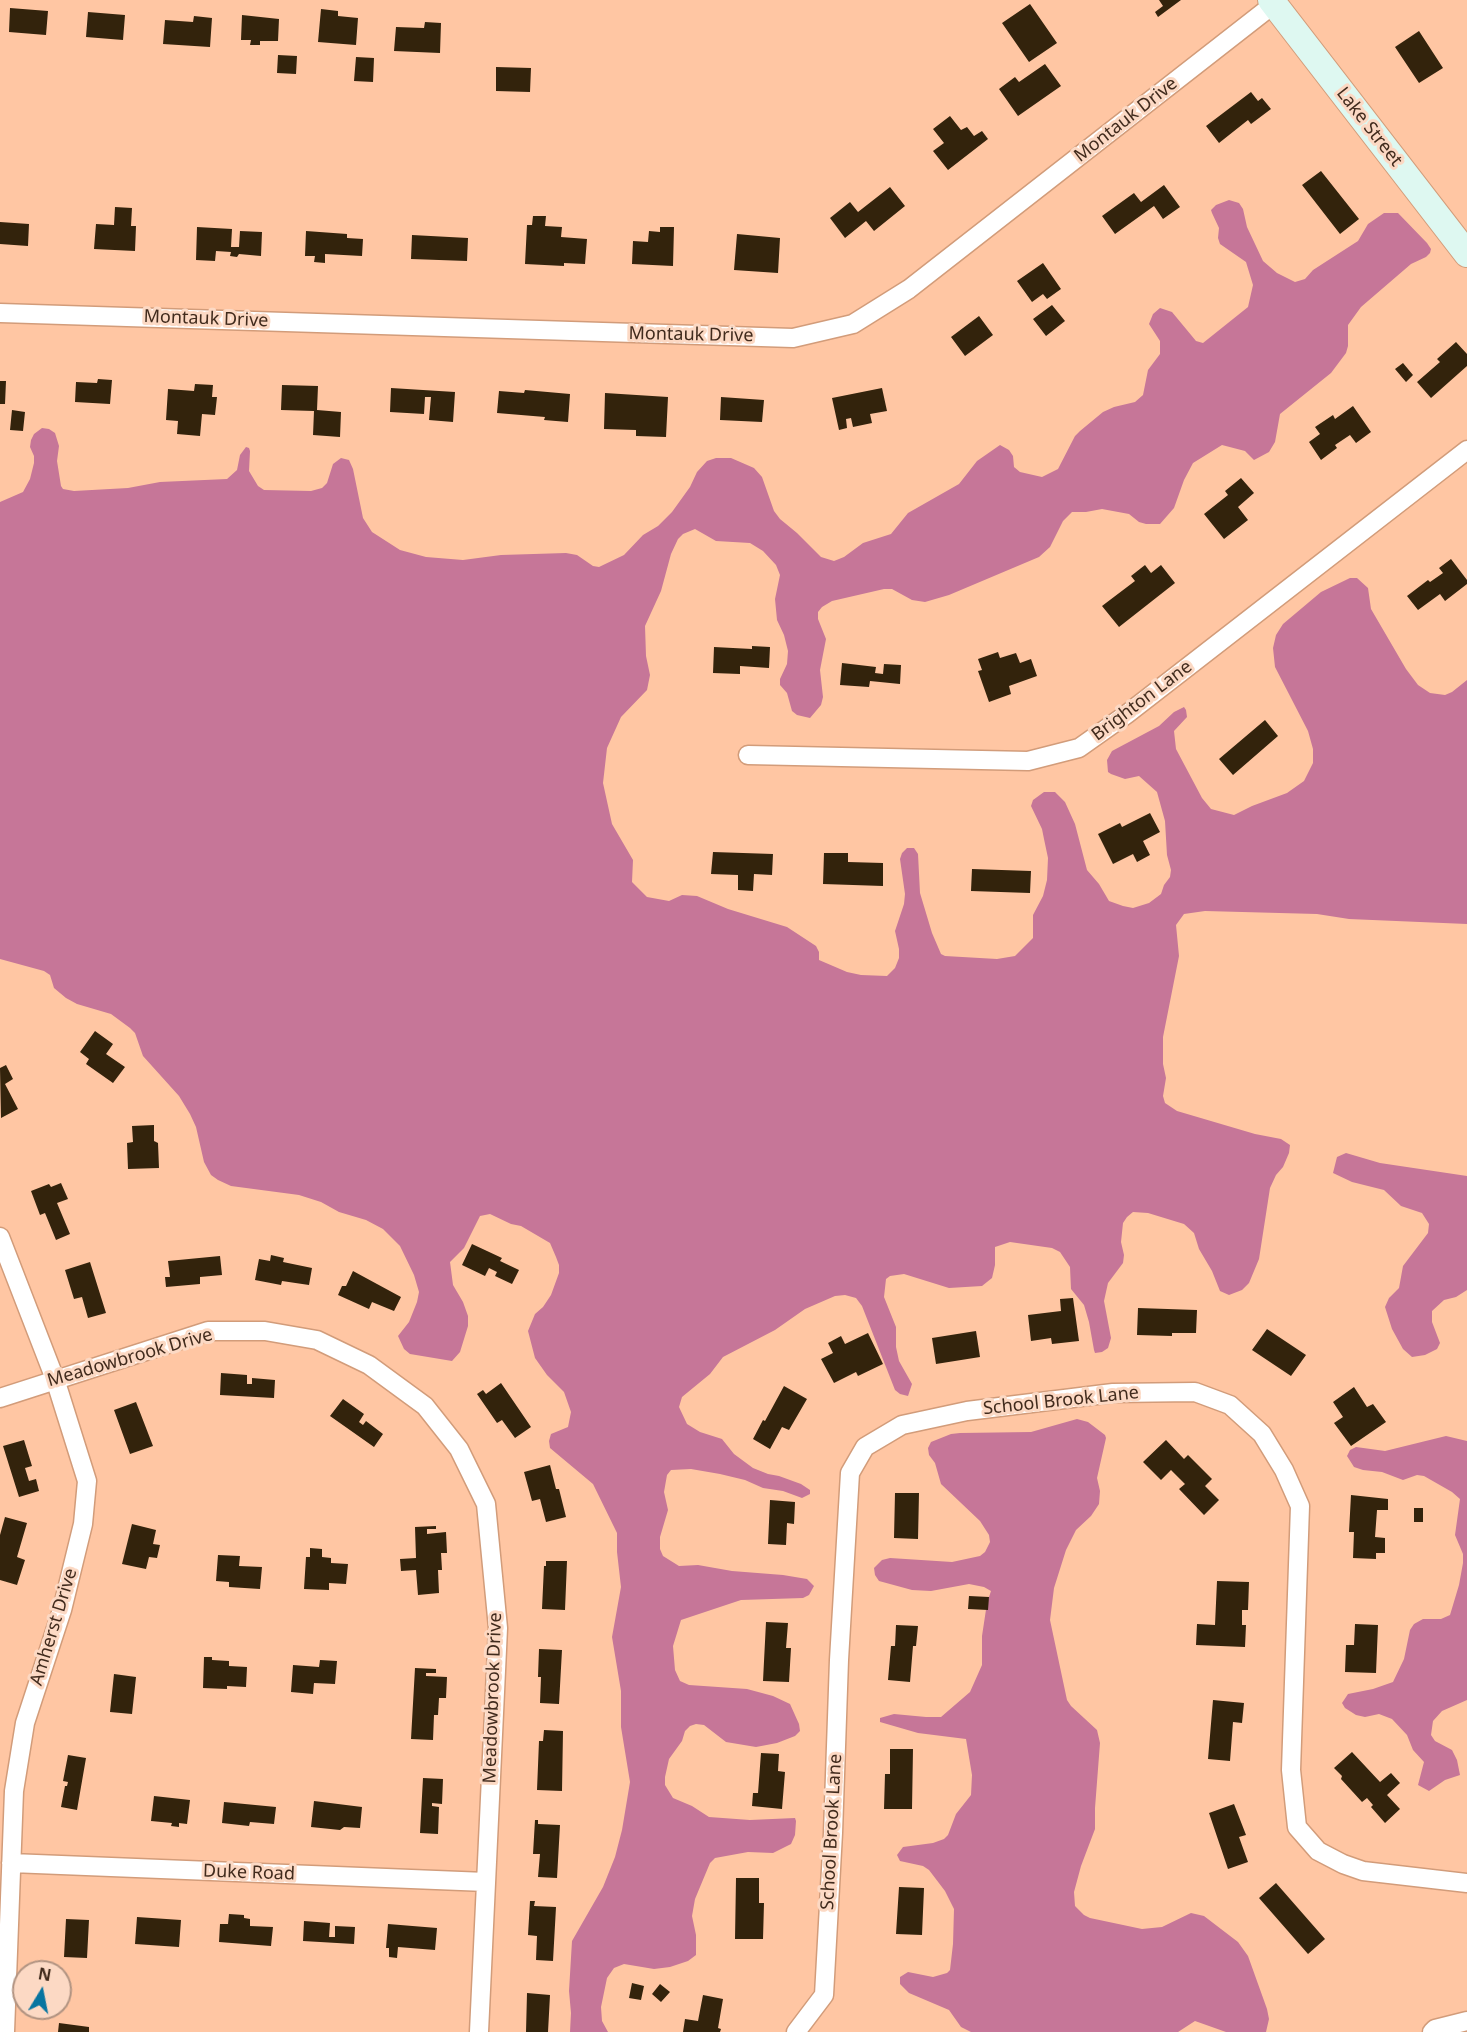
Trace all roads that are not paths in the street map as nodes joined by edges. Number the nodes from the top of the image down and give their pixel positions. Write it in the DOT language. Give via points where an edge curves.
graph roads {
  1 [pos="1272,2"];
  2 [pos="1467,254"];
  3 [pos="0,314"];
  4 [pos="1467,450"];
  5 [pos="748,755"];
  6 [pos="0,1237"];
  7 [pos="55,1379"];
  8 [pos="0,1398"];
  9 [pos="11,1863"];
  10 [pos="486,1882"];
  11 [pos="1467,1883"];
  12 [pos="1467,2021"];
  13 [pos="5,2032"];
  14 [pos="479,2032"];
  15 [pos="796,2032"];
  16 [pos="1432,2032"];
  1 -- 2 [label="street, Lake Street"];
  1 -- 3 [label="street, Montauk Drive" via="909,289 853,324 792,338"];
  4 -- 5 [label="street, Brighton Lane" via="1079,748 1028,761"];
  6 -- 7 [label="street, Amherst Drive"];
  7 -- 8 [label="street, Meadowbrook Drive"];
  7 -- 9 [label="street, Amherst Drive" via="87,1481 84,1524 62,1610 25,1723 14,1791"];
  7 -- 10 [label="street, Meadowbrook Drive" via="208,1331 265,1331 317,1340 369,1365 425,1406 459,1449 486,1504 498,1628"];
  9 -- 10 [label="street, Duke Road"];
  9 -- 13 [label="street, Amherst Drive"];
  10 -- 14 [label="street, Meadowbrook Drive"];
  11 -- 15 [label="street, School Brook Lane" via="1353,1867 1318,1851 1297,1827 1291,1770 1300,1506 1262,1434 1230,1405 1194,1392 1113,1393 967,1411 902,1425 865,1447 849,1473 824,1995"];
  12 -- 16 [label="street"];
}
